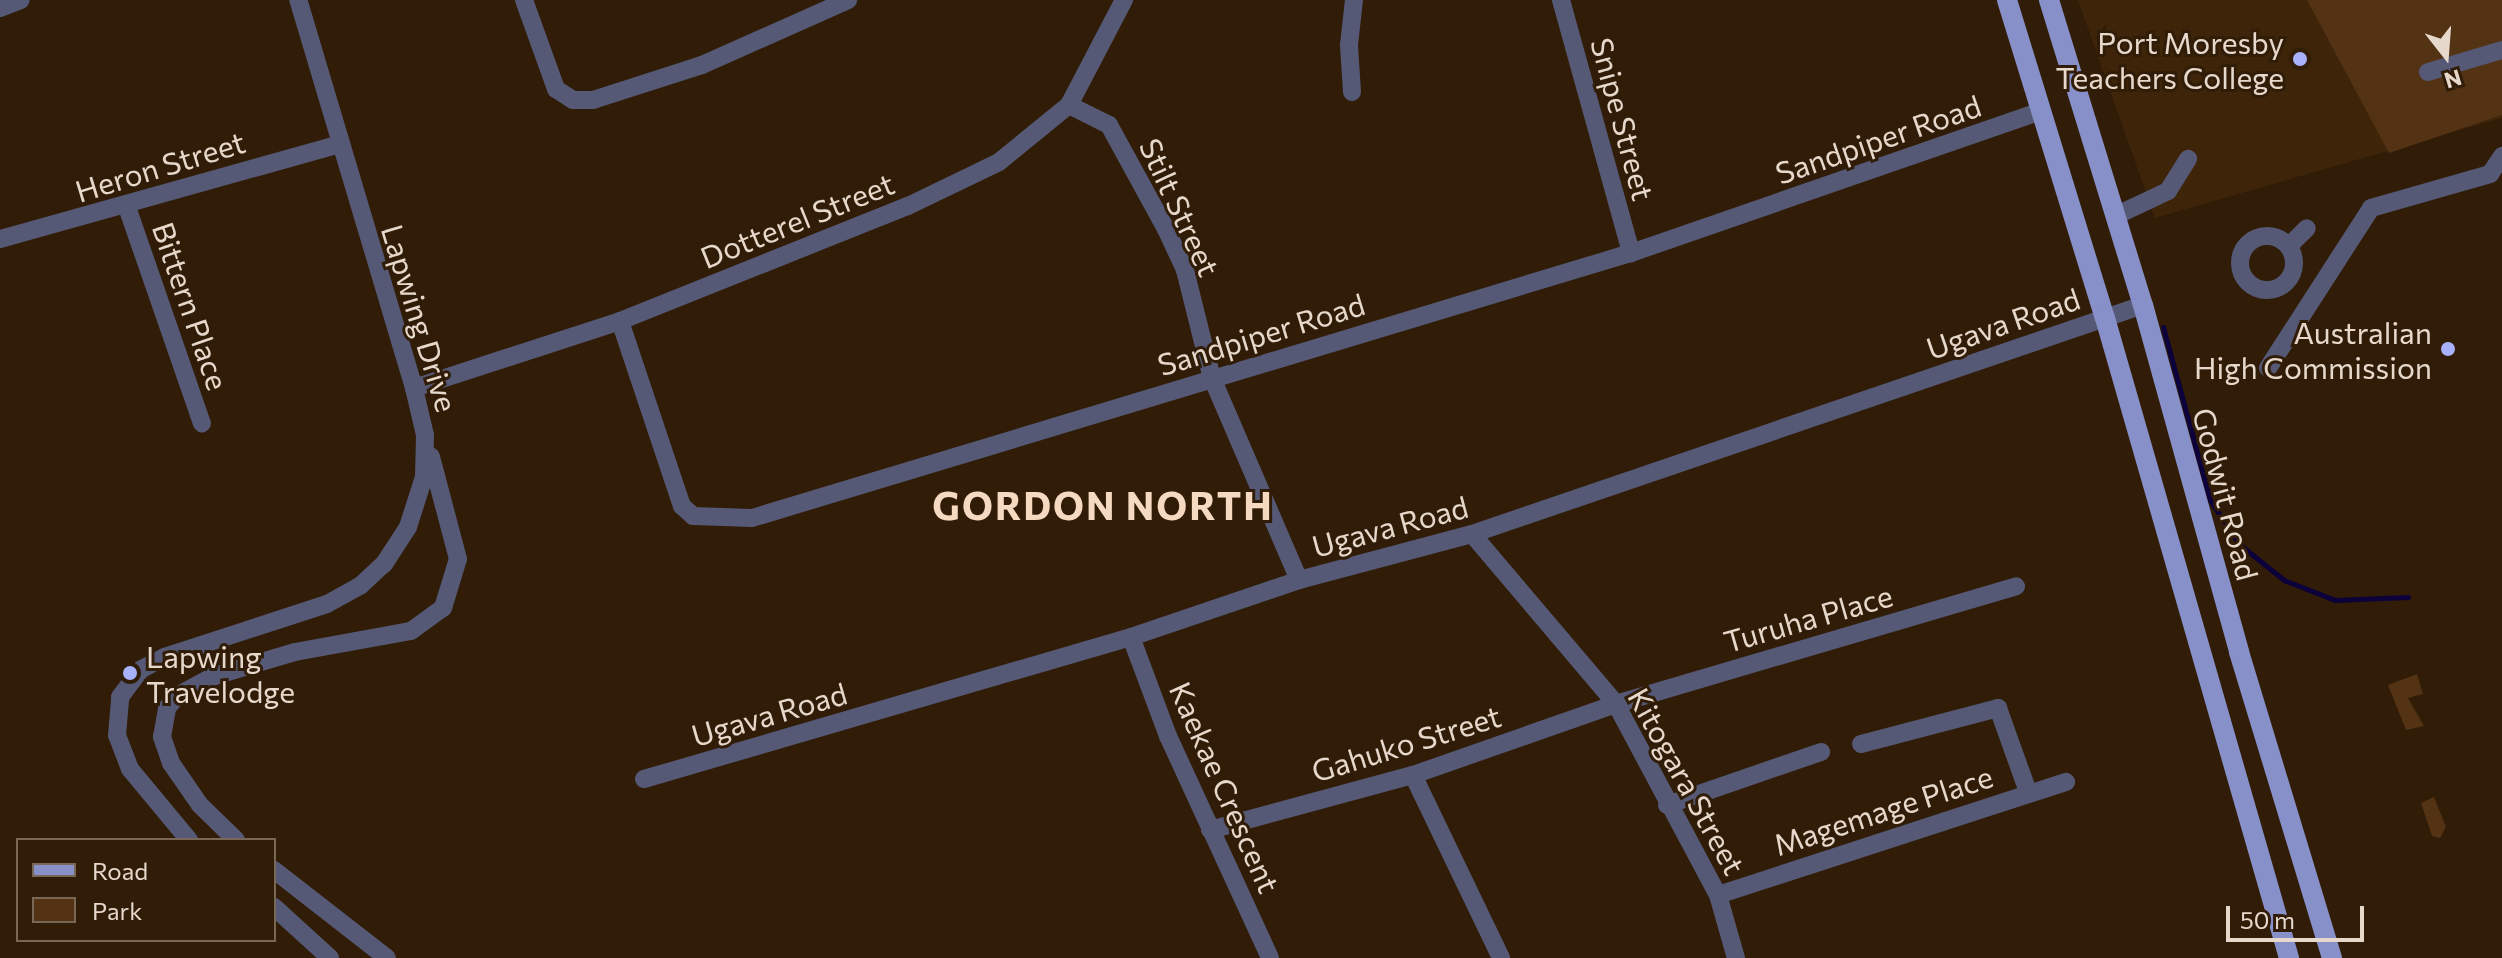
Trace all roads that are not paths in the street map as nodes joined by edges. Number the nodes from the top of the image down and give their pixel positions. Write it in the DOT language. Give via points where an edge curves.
graph roads {
  1 [pos="21,0"];
  2 [pos="298,0"];
  3 [pos="524,0"];
  4 [pos="848,0"];
  5 [pos="1124,0"];
  6 [pos="1354,0"];
  7 [pos="1561,0"];
  8 [pos="2007,0"];
  9 [pos="2049,0"];
  10 [pos="0,8"];
  11 [pos="2502,50"];
  12 [pos="2428,72"];
  13 [pos="1352,92"];
  14 [pos="1069,105"];
  15 [pos="2041,111"];
  16 [pos="337,145"];
  17 [pos="2502,156"];
  18 [pos="2188,159"];
  19 [pos="127,207"];
  20 [pos="2115,216"];
  21 [pos="2307,228"];
  22 [pos="0,239"];
  23 [pos="2289,246"];
  24 [pos="1631,253"];
  25 [pos="2287,281"];
  26 [pos="2313,294"];
  27 [pos="2143,305"];
  28 [pos="2105,318"];
  29 [pos="620,321"];
  30 [pos="2268,368"];
  31 [pos="1212,378"];
  32 [pos="414,388"];
  33 [pos="202,423"];
  34 [pos="425,435"];
  35 [pos="1472,534"];
  36 [pos="1299,580"];
  37 [pos="2016,586"];
  38 [pos="1131,637"];
  39 [pos="1616,704"];
  40 [pos="1861,744"];
  41 [pos="1821,752"];
  42 [pos="1413,775"];
  43 [pos="644,779"];
  44 [pos="2066,782"];
  45 [pos="2028,792"];
  46 [pos="1667,805"];
  47 [pos="1210,830"];
  48 [pos="187,838"];
  49 [pos="234,838"];
  50 [pos="276,872"];
  51 [pos="1718,895"];
  52 [pos="276,909"];
  53 [pos="330,958"];
  54 [pos="387,958"];
  55 [pos="1270,958"];
  56 [pos="1501,958"];
  57 [pos="1736,958"];
  58 [pos="2289,958"];
  59 [pos="2332,958"];
  1 -- 10 [label="street"];
  2 -- 16 [label="street, Lapwing Drive"];
  3 -- 4 [label="street" via="556,89 573,100 593,100 702,65"];
  5 -- 14 [label="street, Dotterel Street"];
  6 -- 13 [label="street" via="1349,45"];
  7 -- 24 [label="street, Snipe Street"];
  8 -- 15 [label="main road"];
  9 -- 20 [label="main road, Godwit Road"];
  11 -- 12 [label="street"];
  14 -- 29 [label="street, Dotterel Street" via="999,162 948,189"];
  14 -- 31 [label="street, Stilt Street" via="1109,125 1141,180 1185,270"];
  15 -- 24 [label="street, Sandpiper Road"];
  15 -- 28 [label="main road"];
  16 -- 19 [label="street, Heron Street" via="236,170"];
  16 -- 32 [label="street, Lapwing Drive"];
  17 -- 26 [label="street" via="2490,174 2371,208"];
  18 -- 20 [label="street" via="2168,191"];
  19 -- 22 [label="street, Heron Street"];
  19 -- 33 [label="street, Bittern Place"];
  20 -- 27 [label="main road, Godwit Road"];
  21 -- 23 [label="street"];
  23 -- 25 [label="street" via="2295,260"];
  23 -- 25 [label="street" via="2274,236 2257,237 2240,257 2242,274 2252,286 2267,290"];
  24 -- 31 [label="street, Sandpiper Road"];
  25 -- 26 [label="street"];
  26 -- 30 [label="street"];
  27 -- 28 [label="street, Ugava Road"];
  27 -- 59 [label="main road, Godwit Road" via="2239,652"];
  28 -- 35 [label="street, Ugava Road"];
  28 -- 58 [label="main road"];
  29 -- 31 [label="street, Sandpiper Road" via="682,506 693,516 729,521"];
  29 -- 32 [label="street, Dotterel Street"];
  31 -- 36 [label="street, Stilt Street"];
  32 -- 34 [label="street, Lapwing Drive"];
  34 -- 48 [label="street, Lapwing Drive" via="424,477 413,517 373,575 327,604 164,657 140,670 120,697 115,722 124,757 140,786"];
  34 -- 49 [label="street" via="458,559 443,608 411,631 295,652 214,676 177,696 167,708 162,737 171,763 200,805"];
  35 -- 36 [label="street, Ugava Road"];
  35 -- 39 [label="street, Kitogara Street"];
  36 -- 38 [label="street, Ugava Road"];
  37 -- 39 [label="street, Turuha Place"];
  38 -- 43 [label="street, Ugava Road"];
  38 -- 47 [label="street, Kaekae Crescent"];
  39 -- 42 [label="street, Gahuko Street"];
  39 -- 46 [label="street, Kitogara Street"];
  40 -- 45 [label="street" via="1998,708"];
  41 -- 46 [label="street"];
  42 -- 47 [label="street, Gahuko Street"];
  42 -- 56 [label="street"];
  44 -- 45 [label="street, Magemage Place"];
  45 -- 51 [label="street, Magemage Place"];
  46 -- 51 [label="street, Kitogara Street"];
  47 -- 55 [label="street, Kaekae Crescent"];
  50 -- 54 [label="street"];
  51 -- 57 [label="street, Kitogara Street"];
  52 -- 53 [label="street"];
}
